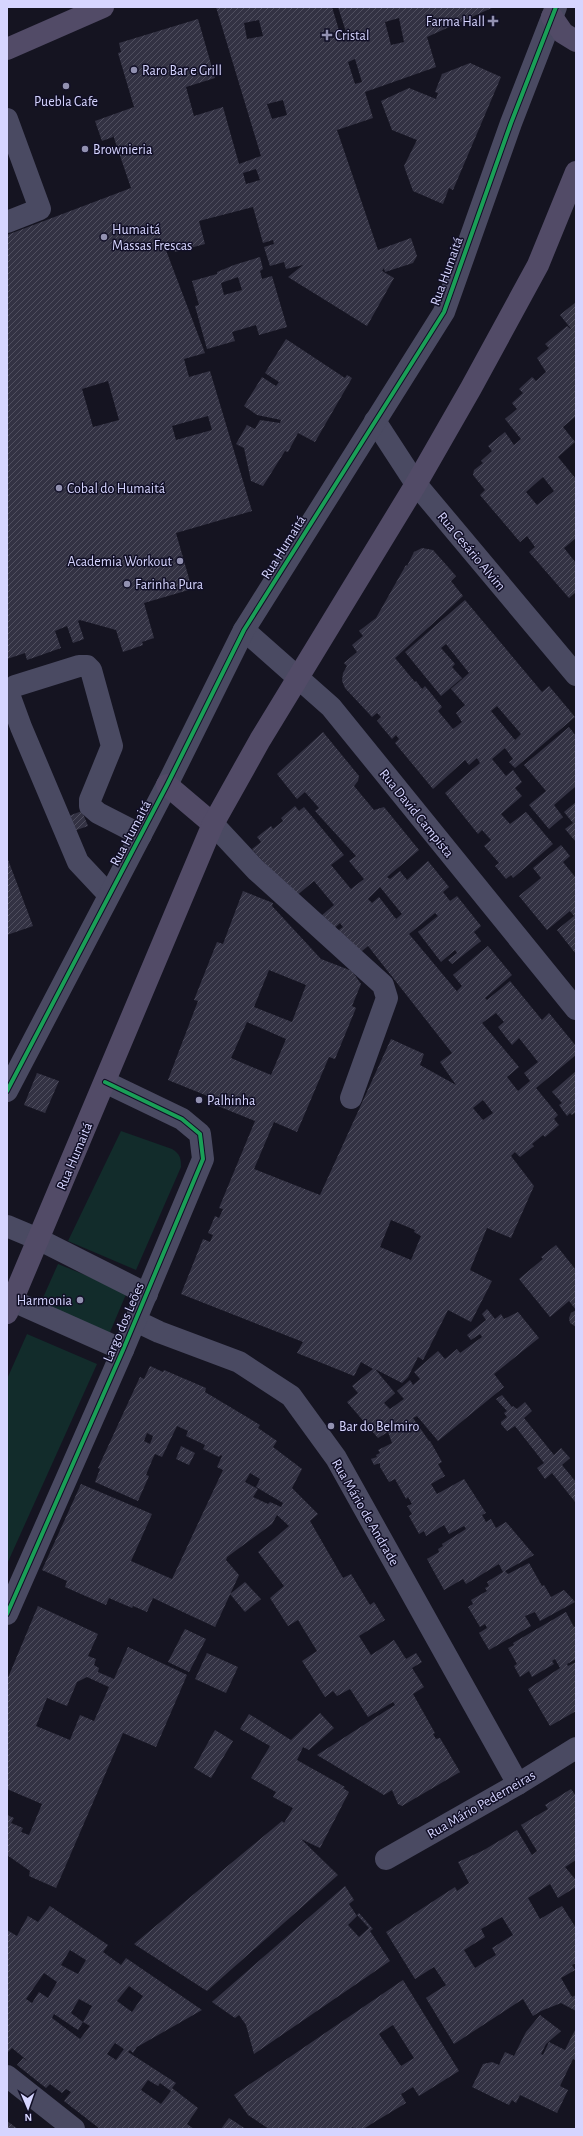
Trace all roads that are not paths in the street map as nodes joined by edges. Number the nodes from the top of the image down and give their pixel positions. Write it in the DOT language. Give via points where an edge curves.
graph roads {
  1 [pos="104,7"];
  2 [pos="554,12"];
  3 [pos="576,41"];
  4 [pos="7,49"];
  5 [pos="7,119"];
  6 [pos="576,172"];
  7 [pos="7,222"];
  8 [pos="375,421"];
  9 [pos="416,484"];
  10 [pos="244,630"];
  11 [pos="576,675"];
  12 [pos="298,679"];
  13 [pos="14,729"];
  14 [pos="167,785"];
  15 [pos="213,824"];
  16 [pos="141,836"];
  17 [pos="109,895"];
  18 [pos="576,1010"];
  19 [pos="105,1082"];
  20 [pos="7,1091"];
  21 [pos="351,1098"];
  22 [pos="7,1226"];
  23 [pos="38,1239"];
  24 [pos="147,1294"];
  25 [pos="10,1307"];
  26 [pos="136,1321"];
  27 [pos="123,1350"];
  28 [pos="7,1614"];
  29 [pos="576,1748"];
  30 [pos="518,1784"];
  31 [pos="386,1859"];
  32 [pos="7,2076"];
  33 [pos="74,2129"];
  1 -- 4 [label="main road"];
  2 -- 3 [label="main road" via="563,32"];
  2 -- 8 [label="street, Rua Humaitá" via="511,123 444,312"];
  5 -- 7 [label="street" via="40,209"];
  6 -- 9 [label="main road, Rua Humaitá" via="538,265"];
  8 -- 9 [label="street, Rua Cesário Alvim"];
  8 -- 10 [label="street, Rua Humaitá"];
  9 -- 11 [label="street, Rua Cesário Alvim"];
  9 -- 12 [label="main road, Rua Humaitá"];
  10 -- 12 [label="street, Rua David Campista"];
  10 -- 14 [label="street, Rua Humaitá"];
  12 -- 15 [label="main road, Rua Humaitá"];
  12 -- 18 [label="street, Rua David Campista" via="331,707"];
  13 -- 16 [label="street" via="10,691 15,686 79,666 87,666 91,670 112,746 90,800 90,806"];
  13 -- 17 [label="street" via="78,862"];
  14 -- 15 [label="main road"];
  14 -- 16 [label="street, Rua Humaitá"];
  15 -- 19 [label="main road, Rua Humaitá"];
  15 -- 21 [label="street" via="256,870 383,985 387,998"];
  16 -- 17 [label="street, Rua Humaitá"];
  17 -- 20 [label="street, Rua Humaitá"];
  19 -- 23 [label="main road, Rua Humaitá"];
  19 -- 24 [label="street, Largo dos Leões" via="182,1119 200,1134 203,1159"];
  22 -- 23 [label="street, Largo dos Leões"];
  23 -- 24 [label="street, Largo dos Leões"];
  23 -- 25 [label="main road, Rua Humaitá"];
  24 -- 26 [label="street, Largo dos Leões"];
  25 -- 27 [label="street, Largo dos Leões"];
  26 -- 27 [label="street, Largo dos Leões"];
  26 -- 30 [label="street, Rua Mário de Andrade" via="239,1362 291,1396 336,1458"];
  27 -- 28 [label="street, Largo dos Leões"];
  29 -- 30 [label="street, Rua Mário Pederneiras"];
  30 -- 31 [label="street, Rua Mário Pederneiras"];
  32 -- 33 [label="street"];
}
